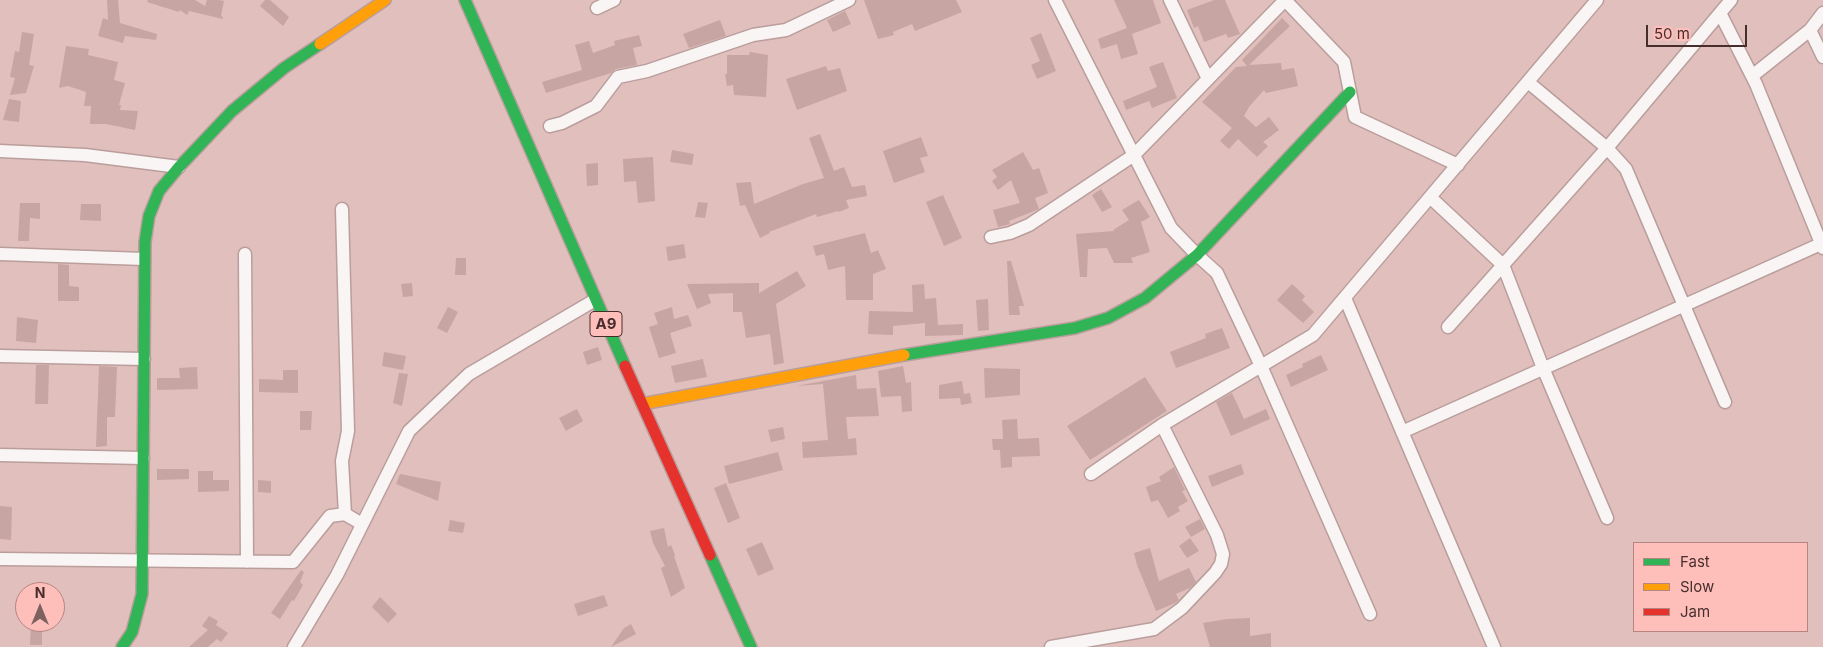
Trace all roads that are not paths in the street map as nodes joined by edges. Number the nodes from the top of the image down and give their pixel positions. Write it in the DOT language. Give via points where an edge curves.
graph roads {
  1 [pos="385,0"];
  2 [pos="465,0"];
  3 [pos="614,0"];
  4 [pos="849,0"];
  5 [pos="1056,0"];
  6 [pos="1170,0"];
  7 [pos="1598,0"];
  8 [pos="1730,0"];
  9 [pos="597,8"];
  10 [pos="1720,13"];
  11 [pos="1823,13"];
  12 [pos="1810,30"];
  13 [pos="1823,57"];
  14 [pos="1752,76"];
  15 [pos="1208,79"];
  16 [pos="1528,82"];
  17 [pos="1350,92"];
  18 [pos="550,126"];
  19 [pos="1607,148"];
  20 [pos="0,151"];
  21 [pos="1134,155"];
  22 [pos="1458,165"];
  23 [pos="179,167"];
  24 [pos="1430,197"];
  25 [pos="342,209"];
  26 [pos="991,237"];
  27 [pos="1822,245"];
  28 [pos="0,254"];
  29 [pos="246,254"];
  30 [pos="1197,255"];
  31 [pos="144,259"];
  32 [pos="1503,265"];
  33 [pos="1344,298"];
  34 [pos="595,300"];
  35 [pos="1685,305"];
  36 [pos="1448,327"];
  37 [pos="0,356"];
  38 [pos="144,359"];
  39 [pos="1261,366"];
  40 [pos="1543,368"];
  41 [pos="1725,402"];
  42 [pos="642,404"];
  43 [pos="1162,425"];
  44 [pos="1402,432"];
  45 [pos="0,455"];
  46 [pos="143,458"];
  47 [pos="1092,474"];
  48 [pos="345,514"];
  49 [pos="1607,518"];
  50 [pos="362,524"];
  51 [pos="0,559"];
  52 [pos="142,561"];
  53 [pos="247,562"];
  54 [pos="1370,614"];
  55 [pos="122,647"];
  56 [pos="294,647"];
  57 [pos="750,647"];
  58 [pos="1051,647"];
  59 [pos="1494,647"];
  1 -- 23 [label="street" via="284,68 232,111"];
  2 -- 34 [label="street, A9"];
  3 -- 9 [label="street"];
  4 -- 18 [label="street" via="786,30 753,36 618,78 596,106"];
  5 -- 21 [label="street"];
  6 -- 15 [label="street"];
  7 -- 16 [label="street"];
  8 -- 10 [label="street"];
  10 -- 14 [label="street"];
  10 -- 19 [label="street"];
  11 -- 12 [label="street"];
  12 -- 13 [label="street"];
  12 -- 14 [label="street"];
  14 -- 27 [label="street"];
  15 -- 17 [label="street" via="1285,0 1344,62"];
  15 -- 21 [label="street"];
  16 -- 19 [label="street"];
  16 -- 22 [label="street"];
  17 -- 22 [label="street" via="1355,117"];
  17 -- 30 [label="street"];
  19 -- 32 [label="street"];
  19 -- 35 [label="street" via="1626,169"];
  20 -- 23 [label="street" via="85,155"];
  21 -- 26 [label="street" via="1029,225"];
  21 -- 30 [label="street" via="1171,228"];
  22 -- 24 [label="street"];
  23 -- 31 [label="street" via="159,191 149,216"];
  24 -- 32 [label="street"];
  24 -- 33 [label="street"];
  25 -- 48 [label="street" via="348,431 342,461"];
  27 -- 35 [label="street"];
  28 -- 31 [label="street"];
  29 -- 53 [label="street"];
  30 -- 39 [label="street" via="1217,274"];
  30 -- 42 [label="street" via="1145,298 1108,318 1075,328 894,356"];
  31 -- 38 [label="street"];
  32 -- 36 [label="street"];
  32 -- 40 [label="street"];
  33 -- 39 [label="street" via="1313,335"];
  33 -- 44 [label="street"];
  34 -- 42 [label="street, A9"];
  34 -- 50 [label="street" via="469,374 409,431"];
  35 -- 40 [label="street"];
  35 -- 41 [label="street"];
  37 -- 38 [label="street"];
  38 -- 46 [label="street"];
  39 -- 43 [label="street"];
  39 -- 54 [label="street"];
  40 -- 44 [label="street"];
  40 -- 49 [label="street"];
  42 -- 57 [label="street, A9"];
  43 -- 47 [label="street"];
  43 -- 58 [label="street" via="1217,535 1223,554 1221,564 1182,608 1154,629"];
  44 -- 59 [label="street"];
  45 -- 46 [label="street"];
  46 -- 52 [label="street"];
  48 -- 50 [label="street"];
  48 -- 53 [label="street" via="330,516 293,562"];
  50 -- 56 [label="street" via="337,575"];
  51 -- 52 [label="street"];
  52 -- 53 [label="street"];
  52 -- 55 [label="street" via="142,594 132,632"];
}
